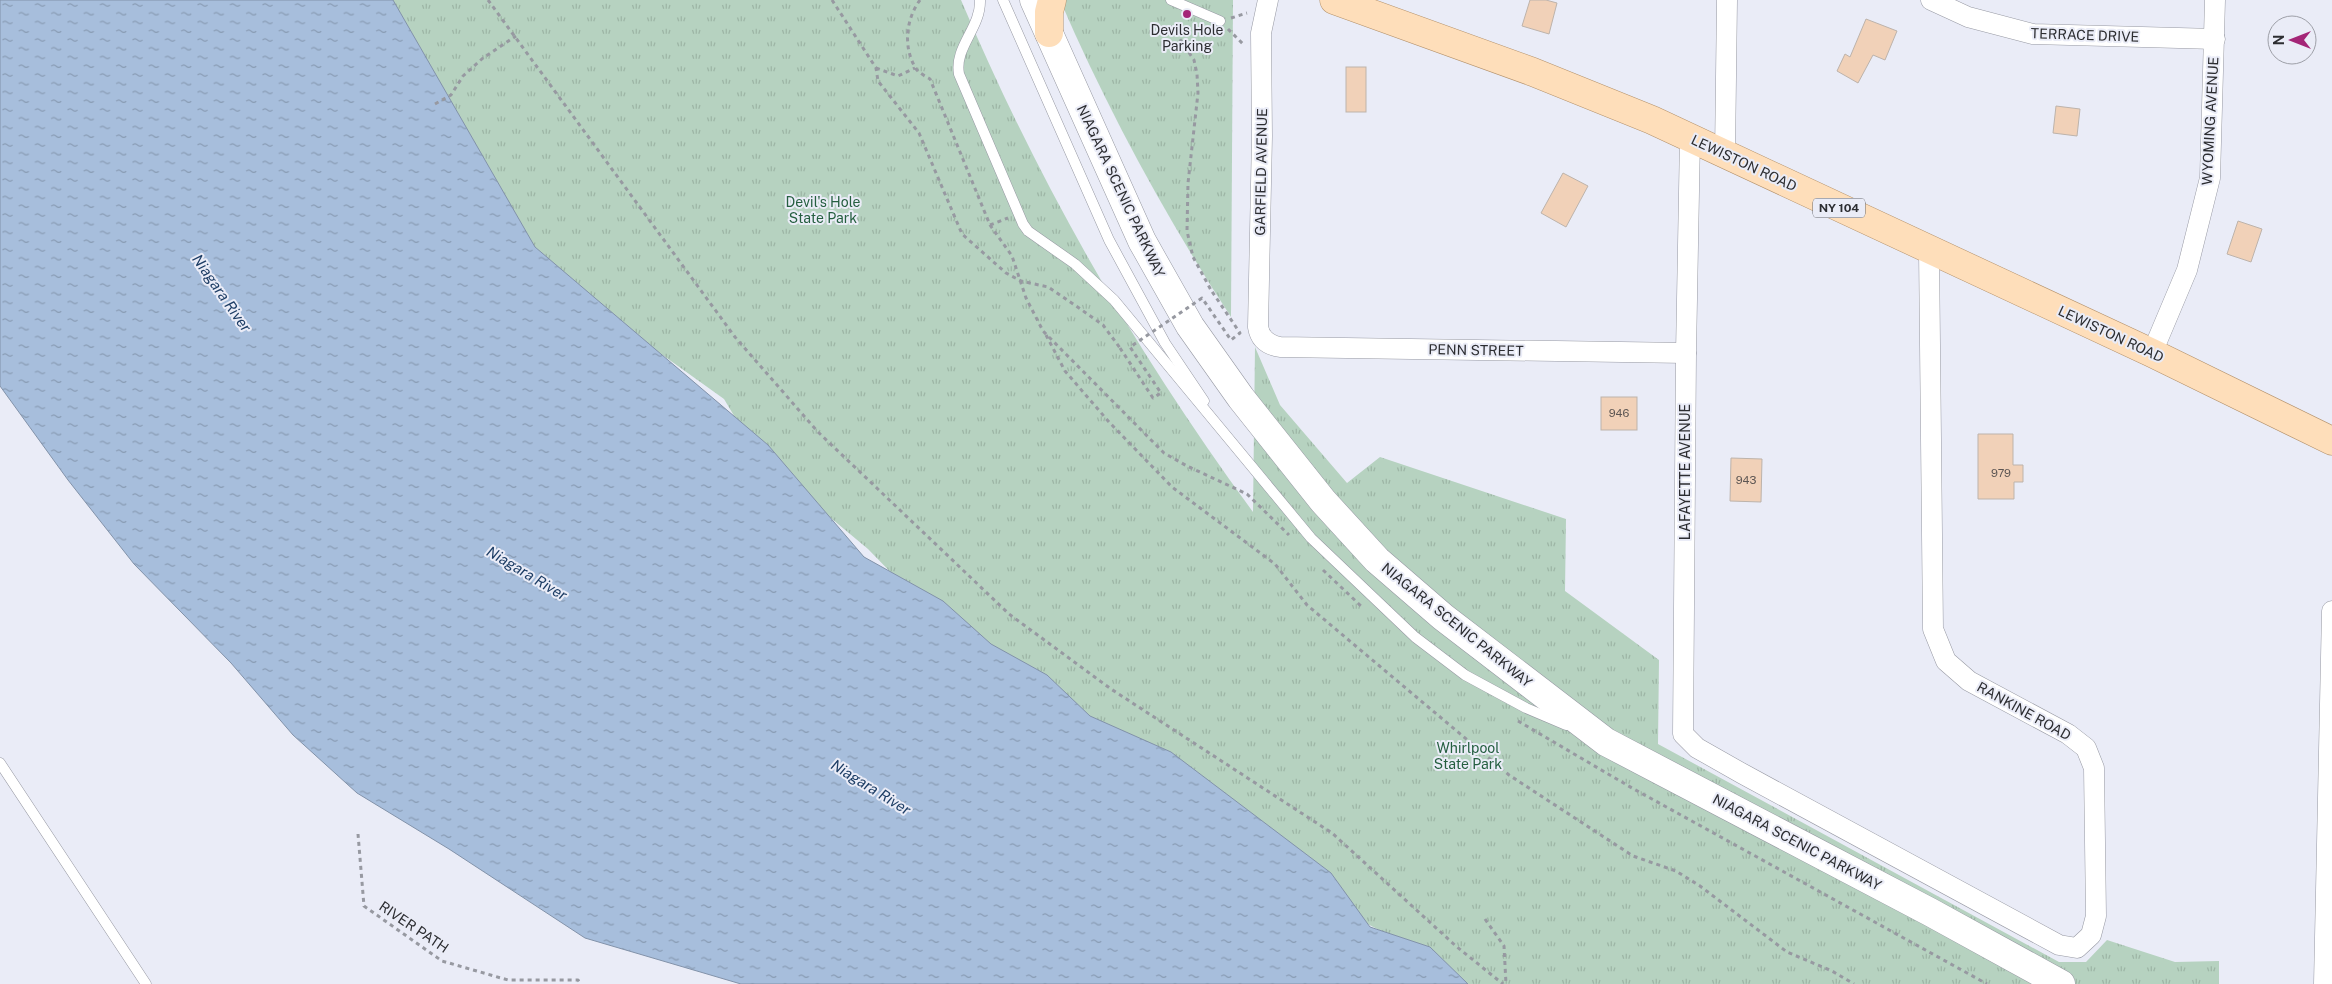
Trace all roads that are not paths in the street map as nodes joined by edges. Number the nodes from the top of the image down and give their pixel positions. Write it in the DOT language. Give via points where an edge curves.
graph roads {
  1 [pos="980,0"];
  2 [pos="1003,0"];
  3 [pos="1034,0"];
  4 [pos="1052,0"];
  5 [pos="1171,0"];
  6 [pos="1334,0"];
  7 [pos="1728,0"];
  8 [pos="1931,0"];
  9 [pos="2215,0"];
  10 [pos="1266,4"];
  11 [pos="1220,21"];
  12 [pos="1049,33"];
  13 [pos="2215,39"];
  14 [pos="1690,138"];
  15 [pos="1725,154"];
  16 [pos="1929,250"];
  17 [pos="1267,342"];
  18 [pos="1686,353"];
  19 [pos="2152,353"];
  20 [pos="2332,441"];
  21 [pos="1236,449"];
  22 [pos="2332,612"];
  23 [pos="1606,742"];
  24 [pos="0,763"];
  25 [pos="1743,774"];
  26 [pos="146,984"];
  27 [pos="2061,984"];
  28 [pos="2324,984"];
  1 -- 21 [label="lane" via="975,28 959,59 959,74 1023,224 1075,264 1114,300"];
  2 -- 21 [label="lane" via="1110,240 1166,343"];
  3 -- 12 [label="main road, NIAGARA SCENIC PARKWAY"];
  4 -- 12 [label="main road"];
  5 -- 11 [label="lane"];
  6 -- 14 [label="main road, LEWISTON ROAD / NY 104" via="1566,85"];
  7 -- 15 [label="street"];
  8 -- 13 [label="street, TERRACE DRIVE" via="1968,17 2033,34"];
  9 -- 13 [label="street, WYOMING AVENUE"];
  10 -- 17 [label="street, GARFIELD AVENUE" via="1261,62 1258,327"];
  12 -- 23 [label="main road, NIAGARA SCENIC PARKWAY" via="1142,241 1190,326 1241,398 1323,501 1377,560 1443,617"];
  13 -- 19 [label="street, WYOMING AVENUE" via="2210,178 2187,270"];
  14 -- 15 [label="main road, LEWISTON ROAD / NY 104"];
  14 -- 18 [label="street, LAFAYETTE AVENUE"];
  15 -- 16 [label="main road, LEWISTON ROAD / NY 104"];
  16 -- 19 [label="main road, LEWISTON ROAD / NY 104"];
  16 -- 25 [label="street, RANKINE ROAD" via="1933,628 1946,661 1969,681 2068,734 2086,748 2094,768 2096,916 2090,935 2077,948 2059,945"];
  17 -- 18 [label="street, PENN STREET" via="1280,347"];
  18 -- 25 [label="street, LAFAYETTE AVENUE" via="1683,734 1697,748"];
  19 -- 20 [label="main road, LEWISTON ROAD / NY 104"];
  21 -- 23 [label="lane" via="1312,538 1415,637 1465,675 1526,708"];
  22 -- 28 [label="street"];
  23 -- 27 [label="main road, NIAGARA SCENIC PARKWAY"];
  24 -- 26 [label="lane"];
}
